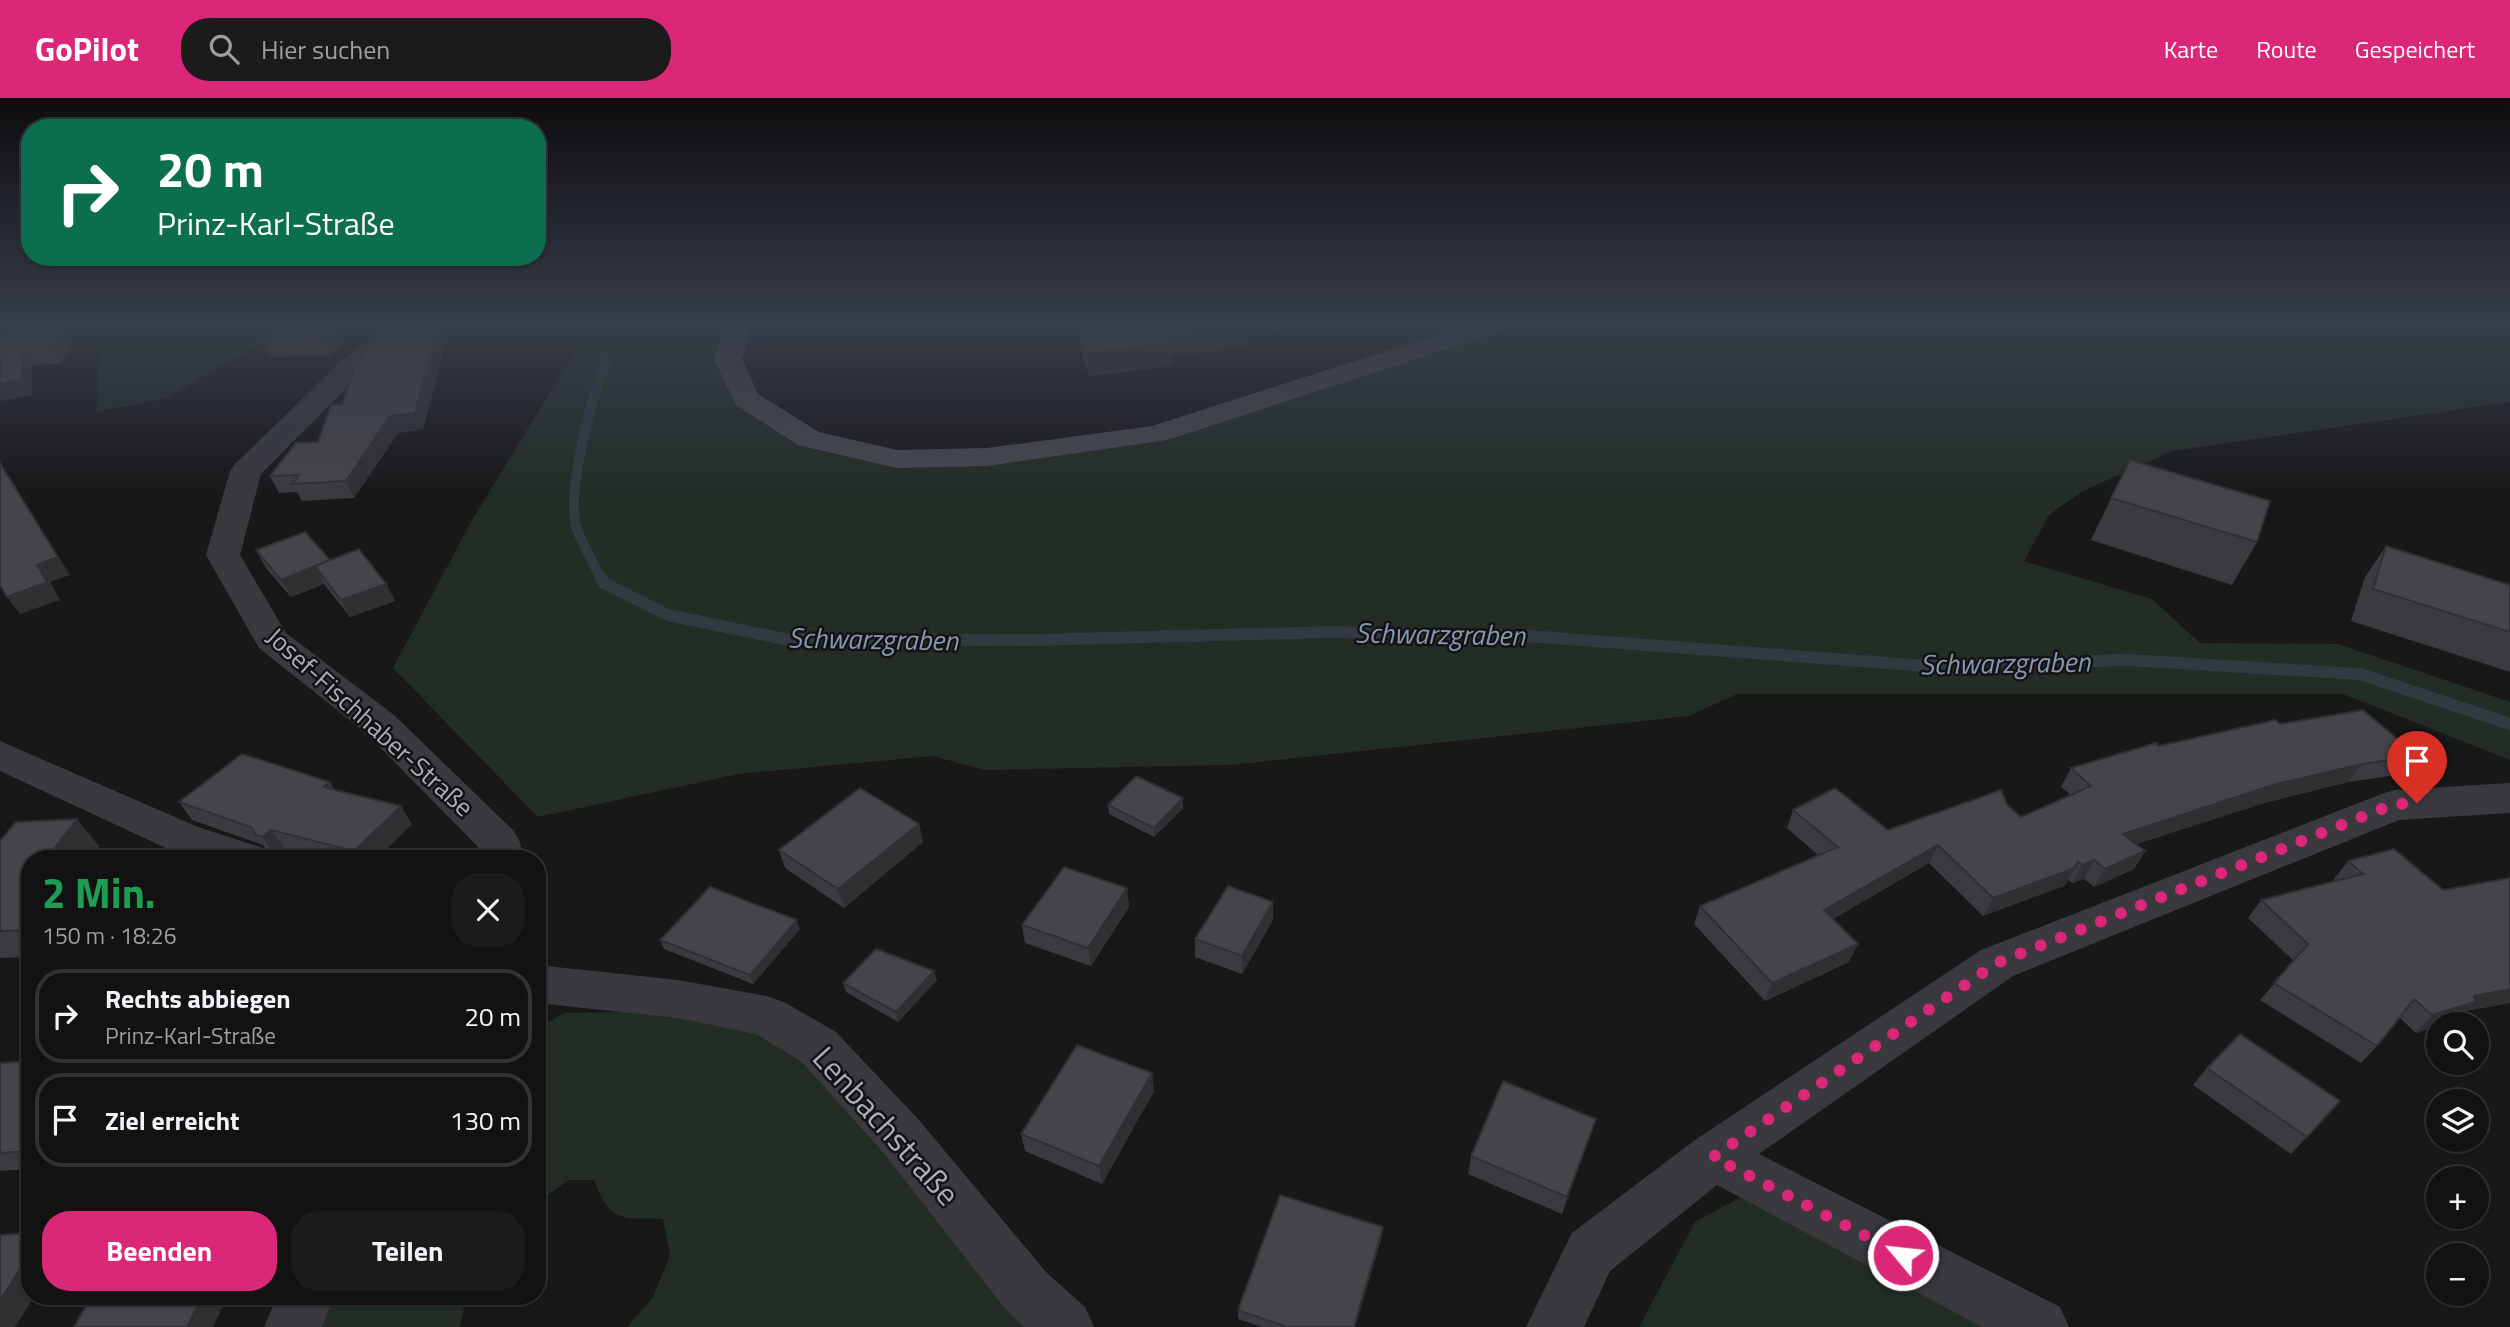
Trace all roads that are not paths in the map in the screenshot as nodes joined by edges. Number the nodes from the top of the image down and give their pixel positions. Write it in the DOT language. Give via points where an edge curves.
graph roads {
  1 [pos="338,380"];
  2 [pos="738,380"];
  3 [pos="1322,380"];
  4 [pos="0,755"];
  5 [pos="2510,798"];
  6 [pos="220,850"];
  7 [pos="500,850"];
  8 [pos="546,985"];
  9 [pos="1713,1157"];
  10 [pos="303,1305"];
  11 [pos="293,1327"];
  12 [pos="1065,1327"];
  13 [pos="1555,1327"];
  14 [pos="2040,1327"];
  1 -- 7 [label="street, Josef-Fischhaber-Straße" via="246,471 223,555 272,640 380,724 499,842"];
  2 -- 3 [label="street" via="746,399 809,439 897,459 988,457 1156,434"];
  4 -- 6 [label="street" via="183,838"];
  5 -- 9 [label="street" via="2394,804 1997,963"];
  8 -- 12 [label="street, Lenbachstraße" via="678,999 767,1016 819,1047 900,1135 1027,1292"];
  9 -- 13 [label="street" via="1591,1252"];
  9 -- 14 [label="street"];
  10 -- 11 [label="street"];
}
